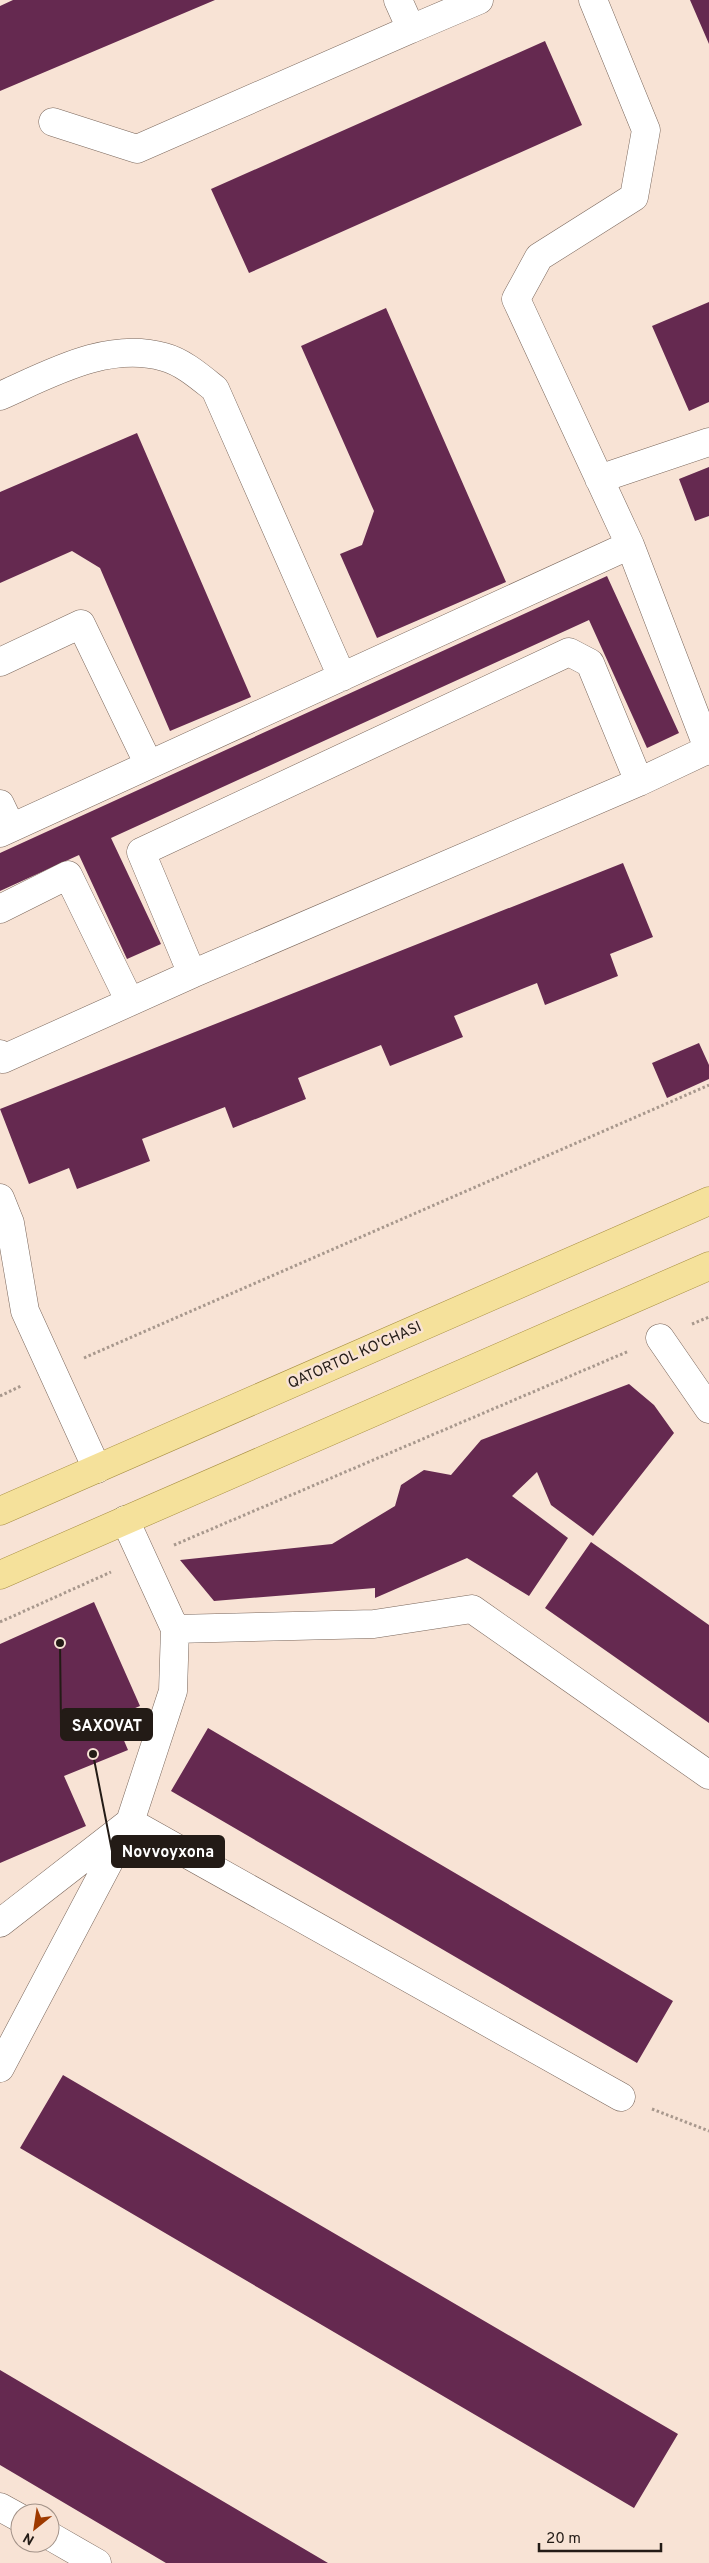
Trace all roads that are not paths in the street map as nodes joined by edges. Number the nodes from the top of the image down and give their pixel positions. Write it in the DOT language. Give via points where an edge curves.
graph roads {
  1 [pos="398,0"];
  2 [pos="479,0"];
  3 [pos="593,0"];
  4 [pos="411,29"];
  5 [pos="53,122"];
  6 [pos="0,396"];
  7 [pos="709,442"];
  8 [pos="599,480"];
  9 [pos="630,545"];
  10 [pos="0,662"];
  11 [pos="342,677"];
  12 [pos="709,750"];
  13 [pos="149,765"];
  14 [pos="639,782"];
  15 [pos="4,821"];
  16 [pos="0,909"];
  17 [pos="192,974"];
  18 [pos="130,1002"];
  19 [pos="0,1054"];
  20 [pos="0,1198"];
  21 [pos="709,1201"];
  22 [pos="709,1266"];
  23 [pos="660,1338"];
  24 [pos="709,1409"];
  25 [pos="97,1469"];
  26 [pos="0,1512"];
  27 [pos="125,1520"];
  28 [pos="0,1575"];
  29 [pos="175,1629"];
  30 [pos="709,1775"];
  31 [pos="130,1822"];
  32 [pos="0,1924"];
  33 [pos="0,2068"];
  34 [pos="622,2097"];
  35 [pos="60,2542"];
  36 [pos="97,2563"];
  1 -- 4 [label="lane"];
  2 -- 4 [label="lane"];
  3 -- 8 [label="lane" via="646,130 634,197 539,257 516,299"];
  4 -- 5 [label="lane" via="137,149"];
  6 -- 11 [label="lane" via="67,366 99,356 130,353 164,357 190,370 215,389"];
  7 -- 8 [label="lane"];
  8 -- 9 [label="lane"];
  9 -- 11 [label="lane"];
  9 -- 12 [label="lane"];
  10 -- 13 [label="lane" via="81,624"];
  11 -- 13 [label="lane"];
  12 -- 14 [label="lane"];
  13 -- 15 [label="lane"];
  14 -- 17 [label="lane"];
  14 -- 17 [label="lane" via="590,663 569,652 141,852"];
  16 -- 18 [label="lane" via="68,875"];
  17 -- 18 [label="lane"];
  18 -- 19 [label="lane" via="3,1059"];
  20 -- 25 [label="lane" via="10,1223 26,1311"];
  21 -- 25 [label="main road, QATORTOL KO'CHASI"];
  22 -- 27 [label="main road"];
  23 -- 24 [label="lane"];
  25 -- 26 [label="main road, QATORTOL KO'CHASI"];
  27 -- 28 [label="main road"];
  27 -- 29 [label="lane"];
  29 -- 30 [label="lane" via="374,1624 472,1609"];
  29 -- 31 [label="lane" via="173,1691"];
  31 -- 32 [label="lane"];
  31 -- 33 [label="lane"];
  31 -- 34 [label="lane"];
  35 -- 36 [label="lane"];
}
